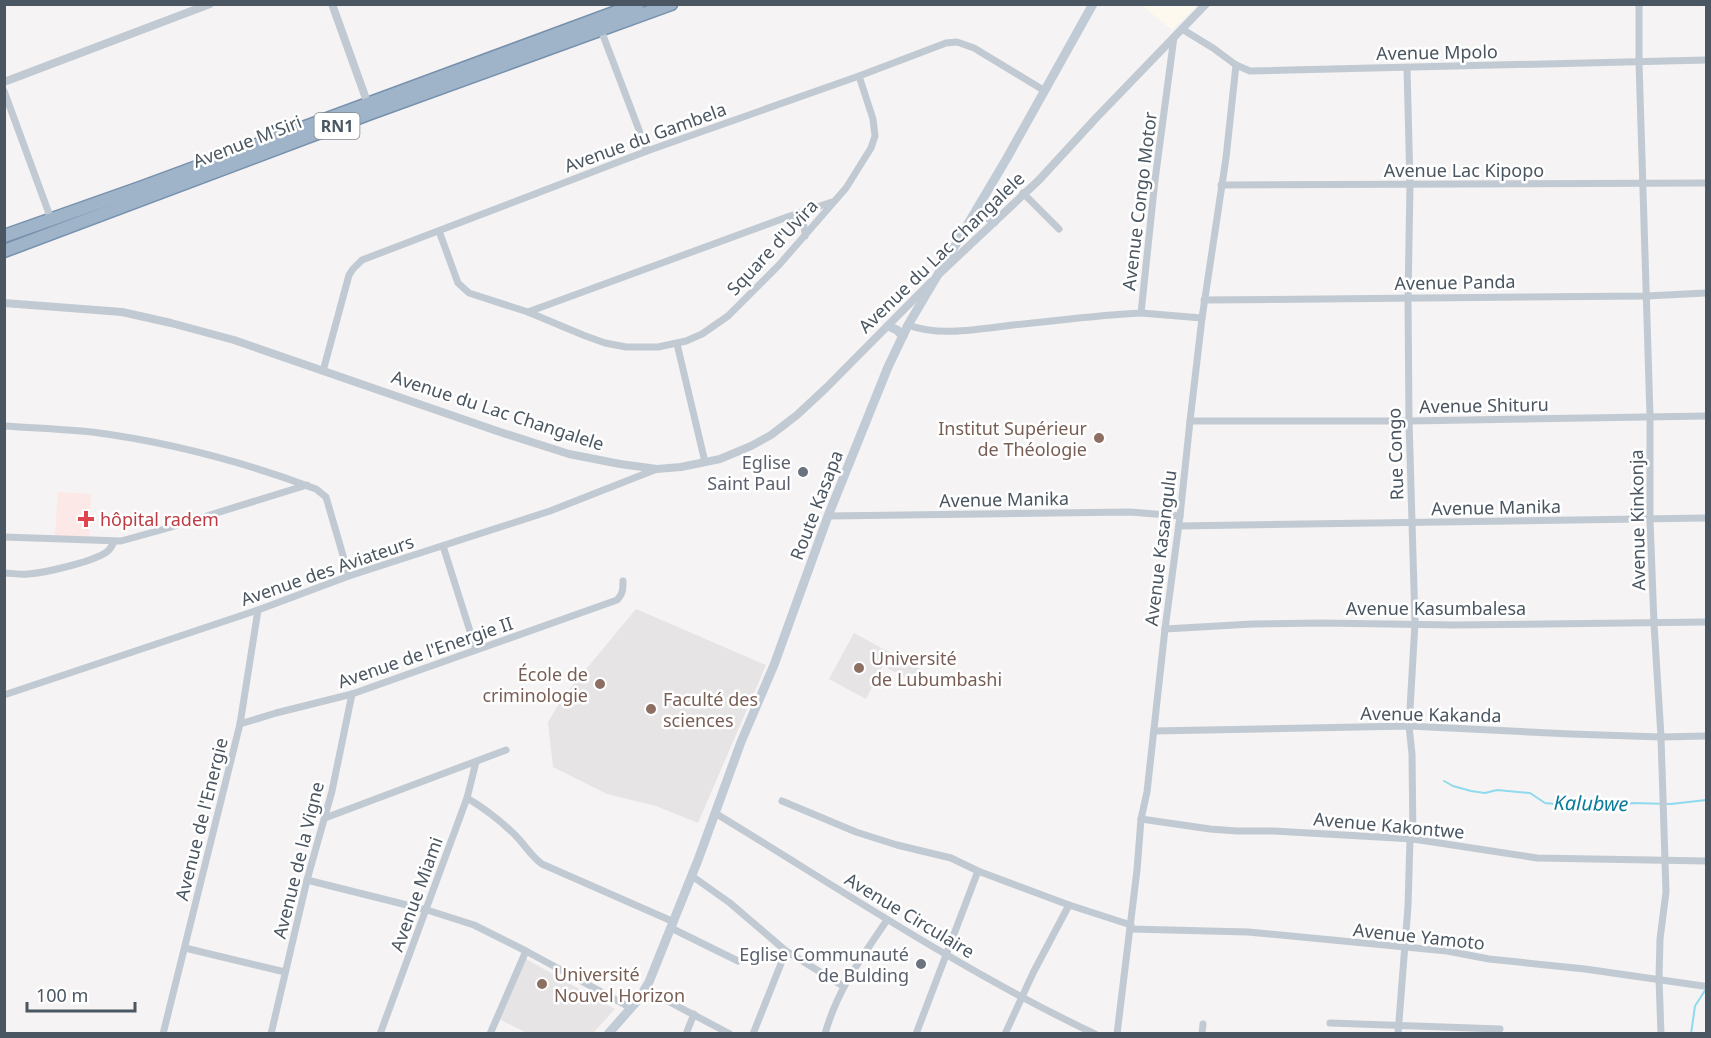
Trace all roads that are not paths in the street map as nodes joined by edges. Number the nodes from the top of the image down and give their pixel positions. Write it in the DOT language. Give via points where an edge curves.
graph roads {
  1 [pos="210,4"];
  2 [pos="332,4"];
  3 [pos="638,4"];
  4 [pos="671,4"];
  5 [pos="1094,4"];
  6 [pos="1206,4"];
  7 [pos="1639,4"];
  8 [pos="1182,29"];
  9 [pos="601,30"];
  10 [pos="1174,37"];
  11 [pos="1707,60"];
  12 [pos="1639,62"];
  13 [pos="1236,66"];
  14 [pos="1407,68"];
  15 [pos="859,76"];
  16 [pos="4,82"];
  17 [pos="4,91"];
  18 [pos="1045,91"];
  19 [pos="370,109"];
  20 [pos="647,151"];
  21 [pos="1644,183"];
  22 [pos="1707,183"];
  23 [pos="1221,185"];
  24 [pos="1410,185"];
  25 [pos="1023,193"];
  26 [pos="835,201"];
  27 [pos="977,209"];
  28 [pos="790,216"];
  29 [pos="51,219"];
  30 [pos="994,222"];
  31 [pos="1059,229"];
  32 [pos="439,231"];
  33 [pos="805,236"];
  34 [pos="4,237"];
  35 [pos="4,250"];
  36 [pos="936,278"];
  37 [pos="1707,294"];
  38 [pos="1646,296"];
  39 [pos="1408,298"];
  40 [pos="1204,300"];
  41 [pos="4,303"];
  42 [pos="528,312"];
  43 [pos="1141,314"];
  44 [pos="1202,318"];
  45 [pos="908,325"];
  46 [pos="888,326"];
  47 [pos="903,336"];
  48 [pos="677,344"];
  49 [pos="323,370"];
  50 [pos="1650,416"];
  51 [pos="1707,416"];
  52 [pos="1190,421"];
  53 [pos="1409,421"];
  54 [pos="4,426"];
  55 [pos="705,462"];
  56 [pos="657,469"];
  57 [pos="307,485"];
  58 [pos="828,516"];
  59 [pos="1180,516"];
  60 [pos="1707,518"];
  61 [pos="1650,520"];
  62 [pos="1412,523"];
  63 [pos="1179,526"];
  64 [pos="4,537"];
  65 [pos="114,542"];
  66 [pos="443,546"];
  67 [pos="4,573"];
  68 [pos="349,576"];
  69 [pos="623,581"];
  70 [pos="258,610"];
  71 [pos="1707,622"];
  72 [pos="1415,623"];
  73 [pos="1654,624"];
  74 [pos="1165,629"];
  75 [pos="476,650"];
  76 [pos="352,694"];
  77 [pos="4,695"];
  78 [pos="240,724"];
  79 [pos="1409,726"];
  80 [pos="1154,731"];
  81 [pos="1707,736"];
  82 [pos="1661,737"];
  83 [pos="506,750"];
  84 [pos="476,762"];
  85 [pos="467,798"];
  86 [pos="782,801"];
  87 [pos="715,813"];
  88 [pos="325,818"];
  89 [pos="1141,819"];
  90 [pos="1412,839"];
  91 [pos="1664,860"];
  92 [pos="1707,861"];
  93 [pos="978,871"];
  94 [pos="692,876"];
  95 [pos="307,880"];
  96 [pos="1069,905"];
  97 [pos="427,910"];
  98 [pos="887,920"];
  99 [pos="672,925"];
  100 [pos="1130,927"];
  101 [pos="1404,947"];
  102 [pos="185,948"];
  103 [pos="526,951"];
  104 [pos="786,951"];
  105 [pos="946,954"];
  106 [pos="738,961"];
  107 [pos="285,972"];
  108 [pos="1659,979"];
  109 [pos="843,986"];
  110 [pos="1703,986"];
  111 [pos="645,989"];
  112 [pos="1023,997"];
  113 [pos="631,1008"];
  114 [pos="694,1014"];
  115 [pos="1330,1023"];
  116 [pos="1203,1024"];
  117 [pos="1500,1029"];
  118 [pos="1398,1030"];
  119 [pos="163,1034"];
  120 [pos="271,1034"];
  121 [pos="380,1034"];
  122 [pos="490,1034"];
  123 [pos="608,1034"];
  124 [pos="686,1034"];
  125 [pos="729,1034"];
  126 [pos="753,1034"];
  127 [pos="825,1034"];
  128 [pos="916,1034"];
  129 [pos="1005,1034"];
  130 [pos="1095,1034"];
  131 [pos="1117,1034"];
  132 [pos="1202,1034"];
  133 [pos="1661,1034"];
  1 -- 16 [label="street"];
  2 -- 19 [label="street"];
  3 -- 19 [label="highway, Avenue M'Siri / RN1"];
  4 -- 9 [label="highway, Avenue M'Siri / RN1"];
  5 -- 18 [label="main road, Route Kasapa"];
  6 -- 8 [label="street, Avenue du Lac Changalele"];
  7 -- 12 [label="street, Avenue Kinkonja"];
  8 -- 10 [label="street, Avenue du Lac Changalele"];
  8 -- 13 [label="street, Avenue Mpolo"];
  9 -- 19 [label="highway, Avenue M'Siri / RN1"];
  9 -- 20 [label="street"];
  10 -- 25 [label="street, Avenue du Lac Changalele"];
  10 -- 43 [label="street, Avenue Congo Motor"];
  11 -- 12 [label="street, Avenue Mpolo"];
  12 -- 14 [label="street, Avenue Mpolo"];
  12 -- 21 [label="street, Avenue Kinkonja"];
  13 -- 14 [label="street, Avenue Mpolo" via="1260,71"];
  13 -- 23 [label="street, Avenue Kasangulu"];
  14 -- 24 [label="street, Rue Congo"];
  15 -- 18 [label="street, Avenue du Gambela" via="957,42 974,48"];
  15 -- 20 [label="street, Avenue du Gambela"];
  15 -- 26 [label="street" via="873,119 874,142"];
  17 -- 29 [label="street"];
  18 -- 27 [label="main road, Route Kasapa"];
  19 -- 29 [label="highway, Avenue M'Siri / RN1"];
  19 -- 35 [label="highway, Avenue M'Siri / RN1"];
  20 -- 32 [label="street, Avenue du Gambela"];
  21 -- 22 [label="street, Avenue Lac Kipopo"];
  21 -- 24 [label="street, Avenue Lac Kipopo"];
  21 -- 38 [label="street, Avenue Kinkonja"];
  23 -- 24 [label="street, Avenue Lac Kipopo"];
  23 -- 40 [label="street, Avenue Kasangulu"];
  24 -- 39 [label="street, Rue Congo"];
  25 -- 30 [label="street, Avenue du Lac Changalele"];
  25 -- 31 [label="street"];
  26 -- 28 [label="street, Square d'Uvira"];
  26 -- 33 [label="street, Square d'Uvira"];
  27 -- 30 [label="main road"];
  27 -- 36 [label="main road, Route Kasapa"];
  28 -- 33 [label="street" via="802,222"];
  28 -- 42 [label="street, Square d'Uvira"];
  29 -- 34 [label="highway, Avenue M'Siri / RN1"];
  30 -- 36 [label="street, Avenue du Lac Changalele"];
  32 -- 42 [label="street" via="458,283 464,289"];
  32 -- 49 [label="street, Avenue du Gambela" via="357,263 349,275"];
  33 -- 48 [label="street, Square d'Uvira" via="728,316 702,334"];
  36 -- 45 [label="main road, Route Kasapa"];
  36 -- 46 [label="street, Avenue du Lac Changalele"];
  37 -- 38 [label="street, Avenue Panda"];
  38 -- 39 [label="street, Avenue Panda"];
  38 -- 50 [label="street, Avenue Kinkonja"];
  39 -- 40 [label="street, Avenue Panda"];
  39 -- 53 [label="street, Rue Congo"];
  40 -- 44 [label="street, Avenue Kasangulu"];
  41 -- 49 [label="street, Avenue du Lac Changalele" via="149,317"];
  42 -- 48 [label="street, Square d'Uvira" via="606,343 642,347"];
  43 -- 44 [label="street"];
  43 -- 45 [label="street, Avenue Congo Motor" via="982,329 926,331"];
  44 -- 52 [label="street, Avenue Kasangulu"];
  45 -- 47 [label="main road, Route Kasapa"];
  46 -- 47 [label="main road"];
  46 -- 55 [label="street, Avenue du Lac Changalele" via="786,424 752,446"];
  47 -- 58 [label="main road, Route Kasapa"];
  48 -- 55 [label="street"];
  49 -- 56 [label="street, Avenue du Lac Changalele" via="570,454"];
  50 -- 51 [label="street, Avenue Shituru"];
  50 -- 53 [label="street, Avenue Shituru"];
  50 -- 61 [label="street, Avenue Kinkonja"];
  52 -- 53 [label="street, Avenue Shituru"];
  52 -- 59 [label="street, Avenue Kasangulu"];
  53 -- 62 [label="street, Rue Congo"];
  54 -- 57 [label="street" via="91,432 183,448"];
  55 -- 56 [label="street, Avenue du Lac Changalele"];
  56 -- 66 [label="street, Avenue des Aviateurs" via="550,511"];
  57 -- 65 [label="street"];
  57 -- 68 [label="street" via="326,497"];
  58 -- 59 [label="street, Avenue Manika" via="1130,512"];
  58 -- 87 [label="main road, Route Kasapa"];
  59 -- 63 [label="street, Avenue Kasangulu"];
  60 -- 61 [label="street, Avenue Manika"];
  61 -- 62 [label="street, Avenue Manika"];
  61 -- 73 [label="street, Avenue Kinkonja"];
  62 -- 63 [label="street, Avenue Manika"];
  62 -- 72 [label="street, Rue Congo"];
  63 -- 74 [label="street, Avenue Kasangulu"];
  64 -- 65 [label="street"];
  65 -- 67 [label="street" via="105,553 76,564 47,572"];
  66 -- 68 [label="street, Avenue des Aviateurs"];
  66 -- 75 [label="street"];
  68 -- 70 [label="street, Avenue des Aviateurs"];
  69 -- 75 [label="street, Avenue de l'Energie II" via="617,600"];
  70 -- 77 [label="street, Avenue des Aviateurs"];
  70 -- 78 [label="street, Avenue de l'Energie"];
  71 -- 73 [label="street, Avenue Kasumbalesa"];
  72 -- 73 [label="street, Avenue Kasumbalesa"];
  72 -- 74 [label="street, Avenue Kasumbalesa"];
  72 -- 79 [label="street, Rue Congo"];
  73 -- 82 [label="street, Avenue Kinkonja"];
  74 -- 80 [label="street, Avenue Kasangulu"];
  75 -- 76 [label="street, Avenue de l'Energie II"];
  76 -- 78 [label="street, Avenue de l'Energie II"];
  76 -- 88 [label="street, Avenue de la Vigne"];
  78 -- 102 [label="street, Avenue de l'Energie"];
  79 -- 80 [label="street, Avenue Kakanda"];
  79 -- 82 [label="street, Avenue Kakanda"];
  79 -- 90 [label="street, Rue Congo"];
  80 -- 89 [label="street, Avenue Kasangulu"];
  81 -- 82 [label="street, Avenue Kakanda"];
  82 -- 91 [label="street, Avenue Kinkonja"];
  83 -- 84 [label="street"];
  84 -- 85 [label="street, Avenue Miami"];
  84 -- 88 [label="street"];
  85 -- 97 [label="street, Avenue Miami"];
  85 -- 99 [label="street" via="511,832 542,864"];
  86 -- 93 [label="street, Avenue Yamoto" via="856,832 951,858"];
  87 -- 94 [label="main road, Route Kasapa"];
  87 -- 98 [label="street, Avenue Circulaire"];
  88 -- 95 [label="street, Avenue de la Vigne"];
  89 -- 90 [label="street, Avenue Kakontwe" via="1210,829"];
  89 -- 100 [label="street, Avenue Kasangulu"];
  90 -- 91 [label="street, Avenue Kakontwe" via="1537,858"];
  90 -- 101 [label="street, Rue Congo"];
  91 -- 92 [label="street, Avenue Kakontwe"];
  91 -- 108 [label="street, Avenue Kinkonja" via="1666,892"];
  93 -- 96 [label="street, Avenue Yamoto"];
  93 -- 105 [label="street"];
  94 -- 99 [label="main road, Route Kasapa"];
  94 -- 104 [label="street"];
  95 -- 97 [label="street"];
  95 -- 107 [label="street, Avenue de la Vigne"];
  96 -- 100 [label="street, Avenue Yamoto"];
  96 -- 112 [label="street"];
  97 -- 103 [label="street" via="474,925"];
  97 -- 121 [label="street, Avenue Miami"];
  98 -- 105 [label="street, Avenue Circulaire"];
  98 -- 109 [label="street"];
  99 -- 106 [label="street"];
  99 -- 111 [label="main road, Route Kasapa"];
  100 -- 101 [label="street, Avenue Yamoto"];
  100 -- 131 [label="street, Avenue Kasangulu"];
  101 -- 108 [label="street, Avenue Yamoto"];
  101 -- 118 [label="street"];
  102 -- 107 [label="street"];
  102 -- 119 [label="street, Avenue de l'Energie"];
  103 -- 113 [label="street"];
  103 -- 122 [label="street"];
  104 -- 109 [label="street"];
  104 -- 126 [label="street"];
  105 -- 112 [label="street, Avenue Circulaire"];
  105 -- 128 [label="street"];
  107 -- 120 [label="street, Avenue de la Vigne"];
  108 -- 110 [label="street, Avenue Yamoto"];
  108 -- 133 [label="street, Avenue Kinkonja"];
  109 -- 127 [label="street"];
  111 -- 113 [label="main road, Route Kasapa"];
  111 -- 114 [label="street"];
  112 -- 129 [label="street"];
  112 -- 130 [label="street, Avenue Circulaire"];
  113 -- 123 [label="main road, Route Kasapa"];
  114 -- 124 [label="street"];
  114 -- 125 [label="street"];
  115 -- 118 [label="street"];
  116 -- 132 [label="street"];
  117 -- 118 [label="street"];
}
